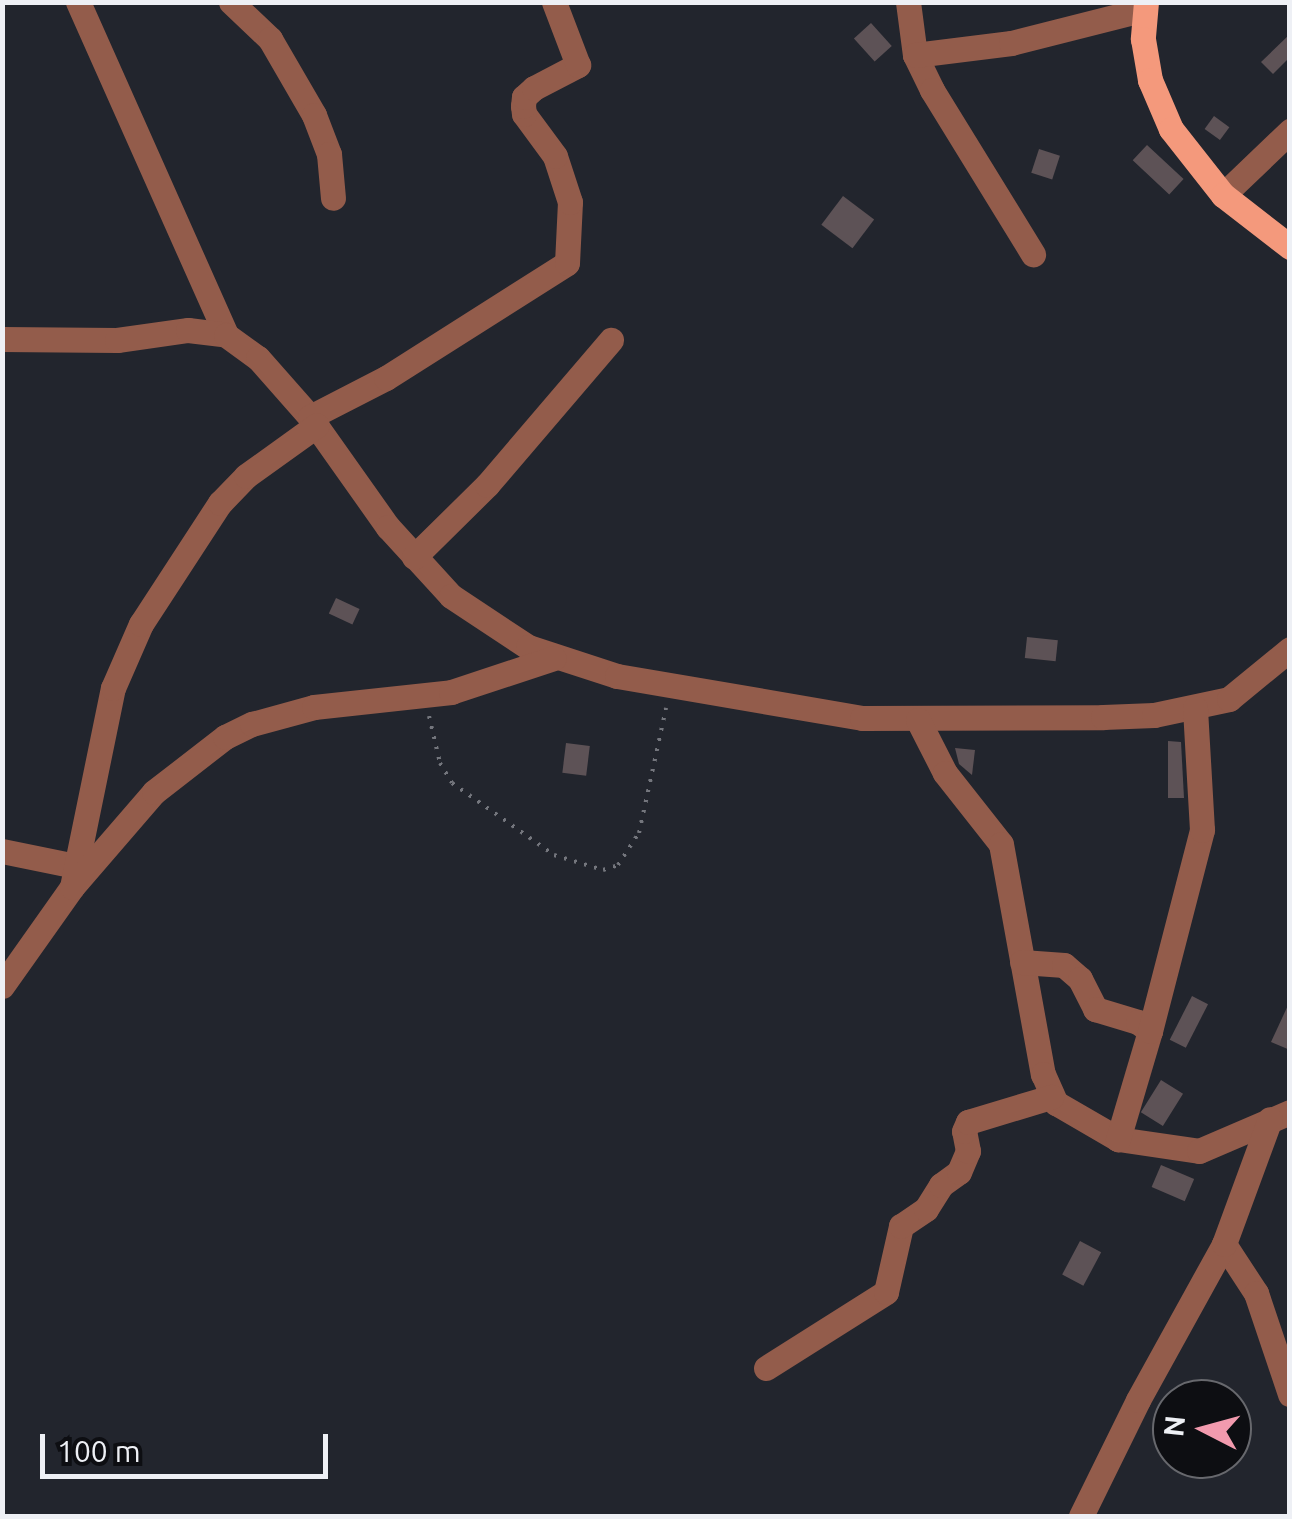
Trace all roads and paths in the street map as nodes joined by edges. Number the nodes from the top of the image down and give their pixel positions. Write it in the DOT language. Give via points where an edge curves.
graph roads {
  1 [pos="78,2"];
  2 [pos="231,2"];
  3 [pos="554,2"];
  4 [pos="908,2"];
  5 [pos="1146,6"];
  6 [pos="915,55"];
  7 [pos="1290,131"];
  8 [pos="1222,195"];
  9 [pos="333,198"];
  10 [pos="1290,247"];
  11 [pos="1033,254"];
  12 [pos="6,333"];
  13 [pos="226,335"];
  14 [pos="610,340"];
  15 [pos="314,421"];
  16 [pos="414,558"];
  17 [pos="1287,654"];
  18 [pos="554,658"];
  19 [pos="672,685"];
  20 [pos="425,697"];
  21 [pos="1196,708"];
  22 [pos="918,720"];
  23 [pos="2,851"];
  24 [pos="74,876"];
  25 [pos="1022,962"];
  26 [pos="2,986"];
  27 [pos="1150,1031"];
  28 [pos="1051,1096"];
  29 [pos="1280,1116"];
  30 [pos="1118,1139"];
  31 [pos="1224,1244"];
  32 [pos="766,1368"];
  33 [pos="1290,1394"];
  34 [pos="1080,1516"];
  1 -- 13 [label="street"];
  2 -- 9 [label="street" via="270,39 314,114"];
  3 -- 15 [label="street" via="578,65 534,88 523,106 555,156 570,202 567,263"];
  4 -- 6 [label="street"];
  5 -- 6 [label="street" via="1010,44"];
  5 -- 8 [label="main road" via="1150,80 1171,129"];
  6 -- 11 [label="street"];
  7 -- 8 [label="street"];
  8 -- 10 [label="main road"];
  12 -- 13 [label="street" via="117,340 188,330"];
  13 -- 15 [label="street" via="258,358"];
  14 -- 16 [label="street" via="487,485"];
  15 -- 16 [label="street"];
  15 -- 24 [label="street" via="220,503 141,624 112,688"];
  16 -- 18 [label="street" via="480,618"];
  17 -- 21 [label="street" via="1236,695"];
  18 -- 19 [label="street"];
  18 -- 20 [label="street"];
  19 -- 20 [label="path" via="639,833 618,865 603,870 554,856 452,783 440,762"];
  19 -- 22 [label="street" via="828,715"];
  20 -- 24 [label="street" via="314,707 225,737 154,792"];
  21 -- 22 [label="street" via="1103,718"];
  21 -- 27 [label="street" via="1202,830"];
  22 -- 25 [label="street" via="945,773 1002,844"];
  23 -- 24 [label="street"];
  24 -- 26 [label="street"];
  25 -- 27 [label="street" via="1064,965 1080,979 1095,1009"];
  25 -- 28 [label="street"];
  27 -- 30 [label="street"];
  28 -- 30 [label="street"];
  28 -- 32 [label="street" via="968,1122 968,1151 959,1172 901,1226 886,1292"];
  29 -- 30 [label="street" via="1198,1151"];
  29 -- 31 [label="street"];
  31 -- 33 [label="street" via="1256,1294"];
  31 -- 34 [label="street"];
}
